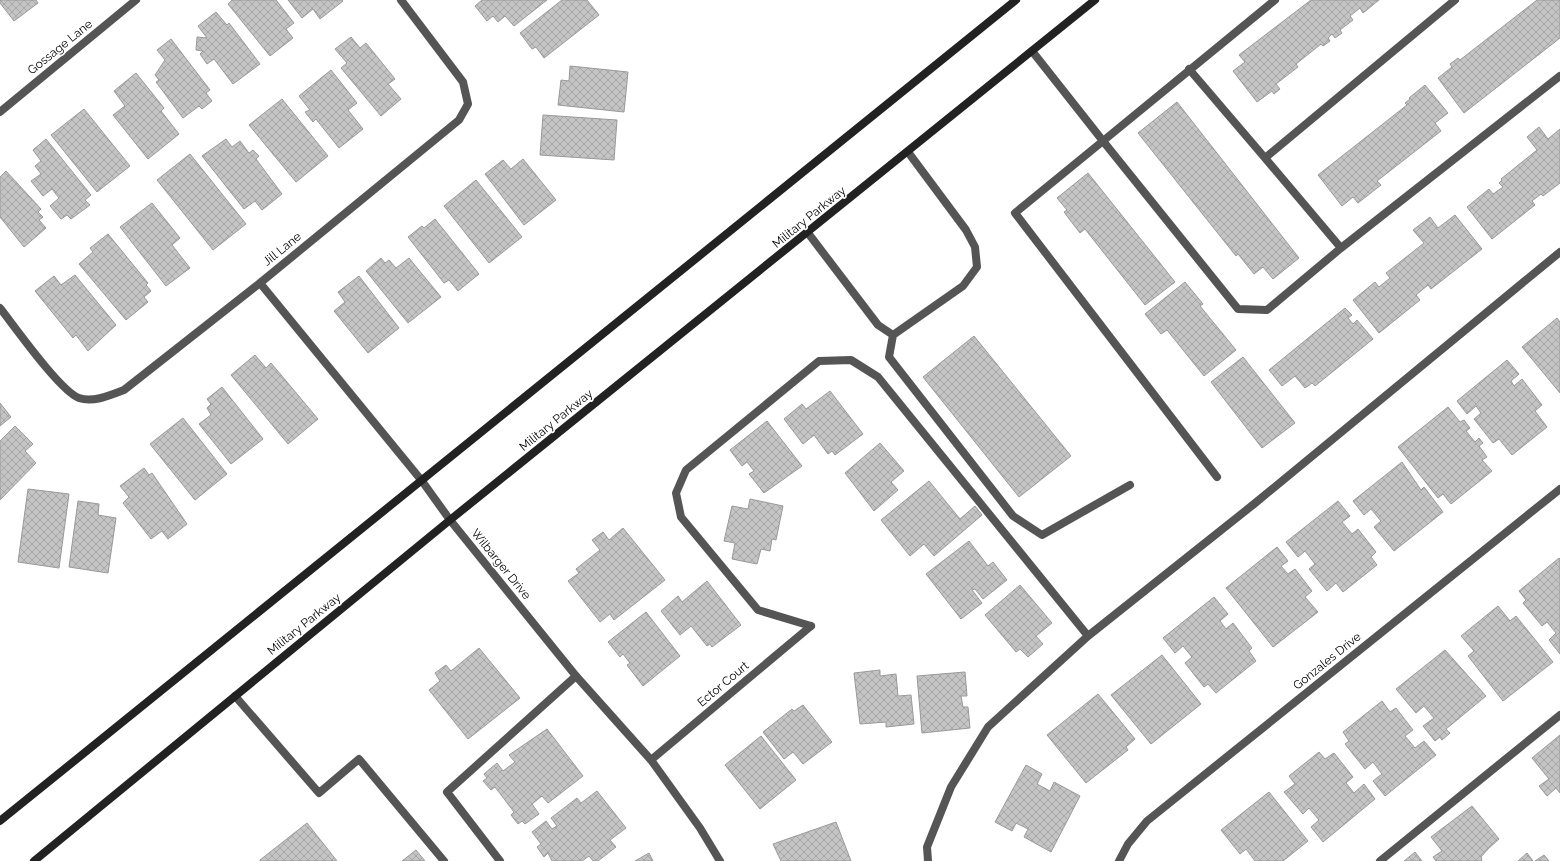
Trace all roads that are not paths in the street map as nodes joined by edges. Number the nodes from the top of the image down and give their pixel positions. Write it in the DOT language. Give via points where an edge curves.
graph roads {
  1 [pos="136,0"];
  2 [pos="401,0"];
  3 [pos="1016,0"];
  4 [pos="1095,0"];
  5 [pos="1275,0"];
  6 [pos="1455,0"];
  7 [pos="1032,51"];
  8 [pos="1189,68"];
  9 [pos="1560,76"];
  10 [pos="0,112"];
  11 [pos="1103,141"];
  12 [pos="908,152"];
  13 [pos="1265,158"];
  14 [pos="808,233"];
  15 [pos="1341,248"];
  16 [pos="1560,252"];
  17 [pos="260,282"];
  18 [pos="0,308"];
  19 [pos="893,335"];
  20 [pos="1217,477"];
  21 [pos="422,481"];
  22 [pos="1130,485"];
  23 [pos="1560,488"];
  24 [pos="450,520"];
  25 [pos="1088,636"];
  26 [pos="576,676"];
  27 [pos="235,696"];
  28 [pos="1560,715"];
  29 [pos="651,760"];
  30 [pos="0,821"];
  31 [pos="34,861"];
  32 [pos="444,861"];
  33 [pos="500,861"];
  34 [pos="720,861"];
  35 [pos="928,861"];
  36 [pos="1119,861"];
  37 [pos="1380,861"];
  1 -- 10 [label="street, Gossage Lane"];
  2 -- 17 [label="street, Jill Lane" via="463,82 468,104 459,120"];
  3 -- 21 [label="main road"];
  4 -- 7 [label="main road, Military Parkway"];
  5 -- 8 [label="street"];
  6 -- 13 [label="street"];
  7 -- 11 [label="street"];
  7 -- 12 [label="main road, Military Parkway"];
  8 -- 11 [label="street"];
  8 -- 13 [label="street"];
  9 -- 15 [label="street"];
  11 -- 15 [label="street" via="1238,309 1267,310"];
  11 -- 20 [label="street" via="1015,213"];
  12 -- 14 [label="main road, Military Parkway"];
  12 -- 19 [label="street" via="966,230 975,247 977,267 963,286"];
  13 -- 15 [label="street"];
  14 -- 19 [label="street" via="878,325"];
  14 -- 24 [label="main road, Military Parkway"];
  16 -- 25 [label="street" via="1254,504"];
  17 -- 18 [label="street, Jill Lane" via="124,390 100,398 79,398 62,385"];
  17 -- 21 [label="street, Wilbarger Drive"];
  19 -- 22 [label="street" via="889,357 1013,516 1042,535"];
  21 -- 24 [label="street, Wilbarger Drive"];
  21 -- 30 [label="main road"];
  23 -- 36 [label="street, Gonzales Drive" via="1147,821 1128,844"];
  24 -- 26 [label="street, Wilbarger Drive"];
  24 -- 27 [label="main road, Military Parkway"];
  25 -- 29 [label="street, Ector Court" via="878,377 851,360 819,362 686,470 676,493 681,517 758,610 811,626"];
  25 -- 35 [label="street" via="988,727 951,787 927,847"];
  26 -- 29 [label="street, Wilbarger Drive"];
  26 -- 33 [label="street" via="447,792"];
  27 -- 31 [label="main road, Military Parkway"];
  27 -- 32 [label="street" via="319,793 359,759"];
  28 -- 37 [label="street"];
  29 -- 34 [label="street, Wilbarger Drive" via="700,828"];
}
